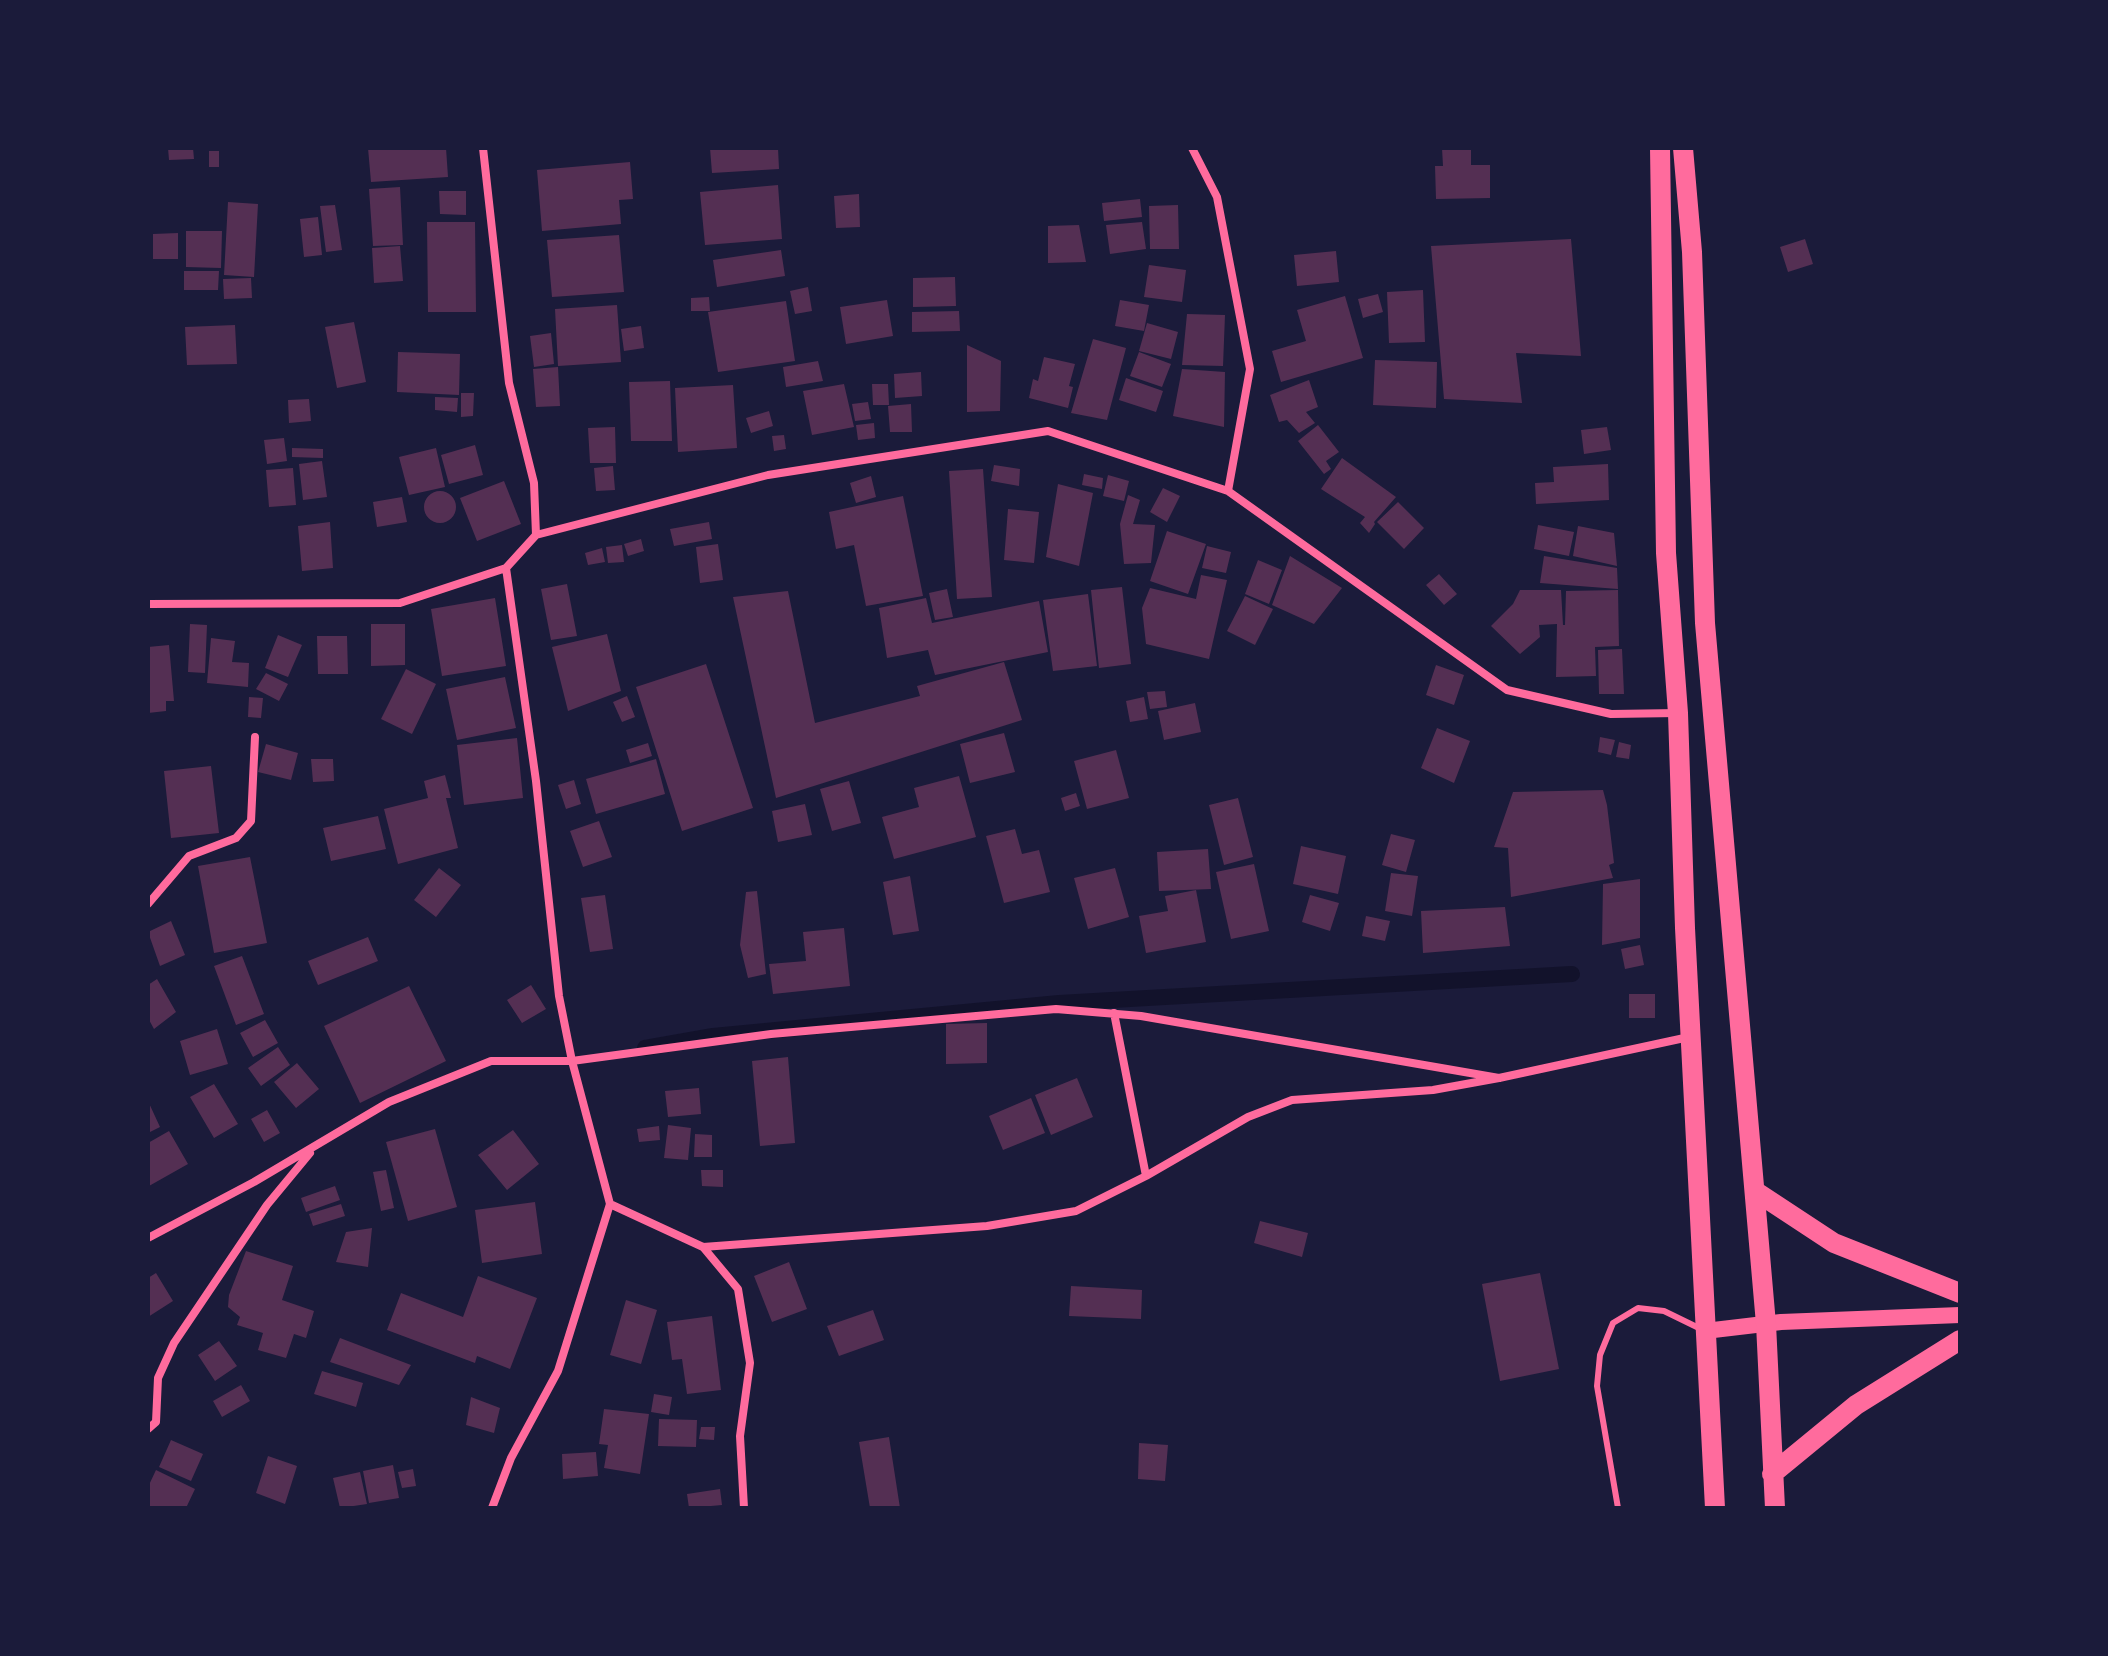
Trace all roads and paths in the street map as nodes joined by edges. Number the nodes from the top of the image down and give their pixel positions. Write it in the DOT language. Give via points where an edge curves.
graph roads {
  1 [pos="483,148"];
  2 [pos="1192,148"];
  3 [pos="1660,148"];
  4 [pos="1683,148"];
  5 [pos="1228,491"];
  6 [pos="536,535"];
  7 [pos="506,568"];
  8 [pos="148,604"];
  9 [pos="1678,713"];
  10 [pos="255,737"];
  11 [pos="148,904"];
  12 [pos="1114,1013"];
  13 [pos="1690,1037"];
  14 [pos="572,1061"];
  15 [pos="1499,1078"];
  16 [pos="315,1146"];
  17 [pos="1146,1176"];
  18 [pos="1755,1191"];
  19 [pos="610,1204"];
  20 [pos="148,1238"];
  21 [pos="703,1247"];
  22 [pos="1960,1293"];
  23 [pos="1960,1315"];
  24 [pos="1766,1324"];
  25 [pos="1705,1331"];
  26 [pos="1960,1340"];
  27 [pos="148,1429"];
  28 [pos="1772,1474"];
  29 [pos="492,1508"];
  30 [pos="744,1508"];
  31 [pos="1618,1508"];
  32 [pos="1715,1508"];
  33 [pos="1775,1508"];
  1 -- 6 [label="street" via="509,383 534,483"];
  2 -- 5 [label="street" via="1217,197 1250,369"];
  3 -- 9 [label="main road" via="1666,553"];
  4 -- 18 [label="main road" via="1692,252 1705,623"];
  5 -- 6 [label="street" via="1048,431 768,475"];
  5 -- 9 [label="street" via="1507,690 1611,714"];
  6 -- 7 [label="street"];
  7 -- 8 [label="street" via="400,603"];
  7 -- 14 [label="street" via="559,996"];
  9 -- 13 [label="main road"];
  10 -- 11 [label="street" via="251,821 236,838 189,856"];
  12 -- 14 [label="street" via="1056,1009 771,1034"];
  12 -- 15 [label="street"];
  12 -- 17 [label="street"];
  13 -- 15 [label="street"];
  13 -- 25 [label="main road"];
  14 -- 16 [label="street" via="491,1061 389,1102"];
  14 -- 19 [label="street"];
  15 -- 17 [label="street" via="1433,1090 1292,1100 1248,1117"];
  16 -- 20 [label="street"];
  16 -- 27 [label="street" via="267,1205 174,1343 158,1378 156,1422"];
  17 -- 21 [label="street" via="1076,1211 987,1226"];
  18 -- 22 [label="main road" via="1834,1243"];
  18 -- 24 [label="main road"];
  19 -- 21 [label="street"];
  19 -- 29 [label="street" via="558,1371 511,1458"];
  21 -- 30 [label="street" via="738,1289 750,1363 740,1436"];
  23 -- 24 [label="main road"];
  24 -- 25 [label="main road"];
  24 -- 28 [label="main road"];
  25 -- 31 [label="lane" via="1664,1311 1638,1308 1613,1323 1600,1355 1597,1386"];
  25 -- 32 [label="main road"];
  26 -- 28 [label="main road" via="1856,1405"];
  28 -- 33 [label="main road"];
}
